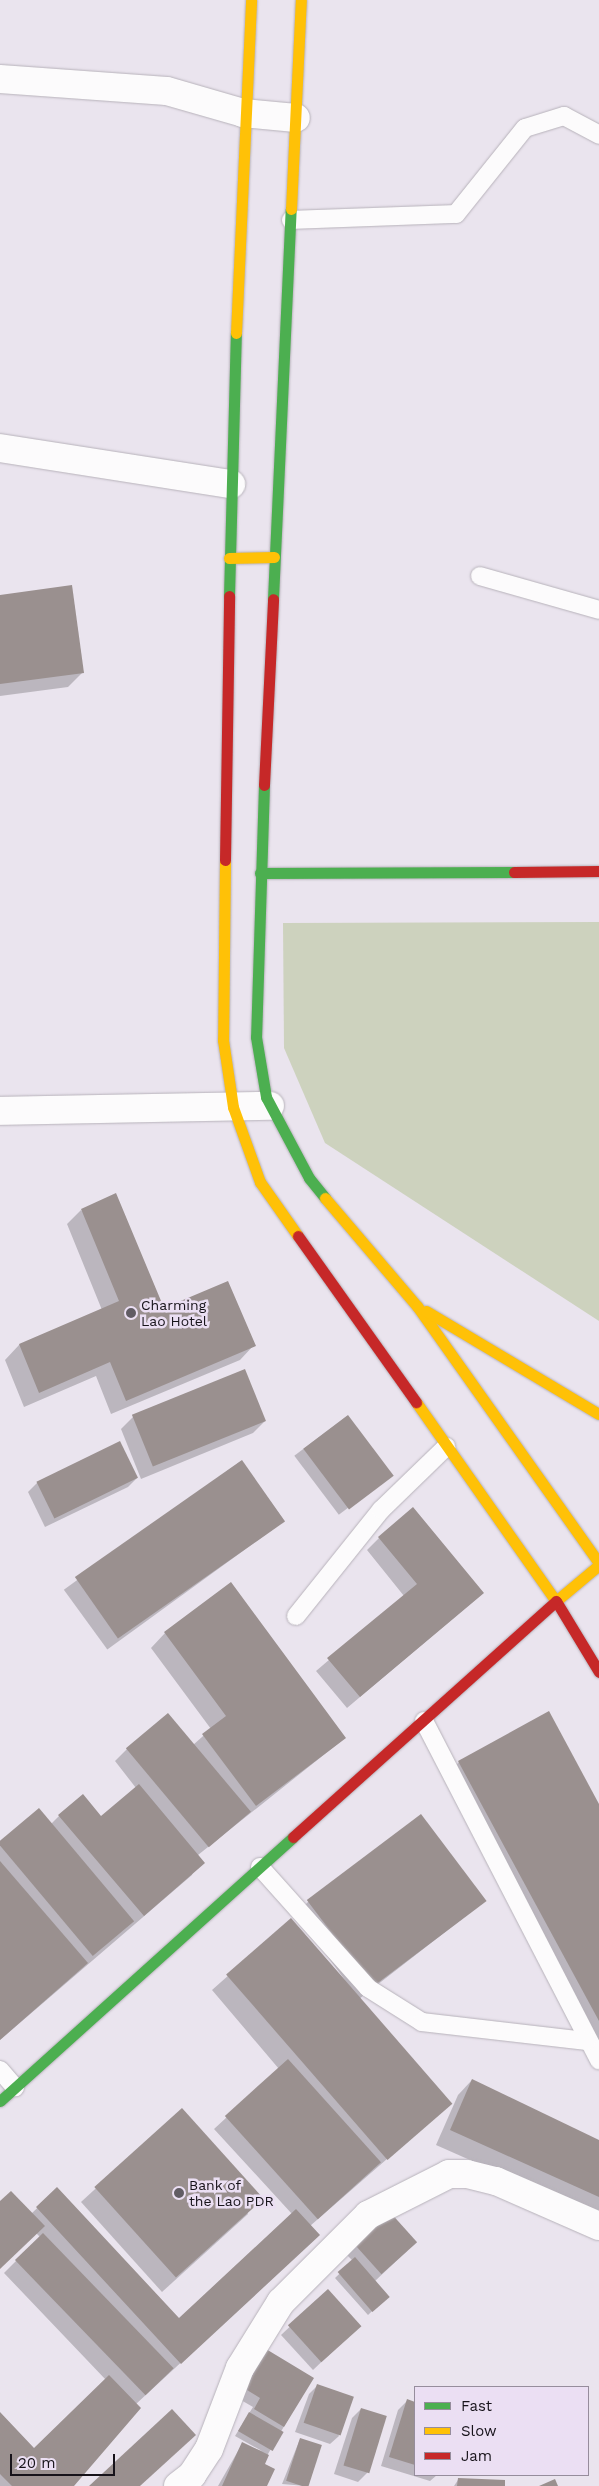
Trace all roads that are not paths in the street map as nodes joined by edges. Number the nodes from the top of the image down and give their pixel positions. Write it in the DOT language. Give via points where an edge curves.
graph roads {
  1 [pos="251,0"];
  2 [pos="301,0"];
  3 [pos="0,79"];
  4 [pos="242,113"];
  5 [pos="296,118"];
  6 [pos="599,135"];
  7 [pos="291,220"];
  8 [pos="0,448"];
  9 [pos="231,484"];
  10 [pos="274,557"];
  11 [pos="228,558"];
  12 [pos="480,576"];
  13 [pos="599,610"];
  14 [pos="599,872"];
  15 [pos="260,874"];
  16 [pos="270,1106"];
  17 [pos="233,1107"];
  18 [pos="0,1111"];
  19 [pos="417,1306"];
  20 [pos="599,1414"];
  21 [pos="446,1447"];
  22 [pos="599,1564"];
  23 [pos="556,1601"];
  24 [pos="296,1616"];
  25 [pos="599,1672"];
  26 [pos="424,1720"];
  27 [pos="260,1867"];
  28 [pos="587,2041"];
  29 [pos="599,2060"];
  30 [pos="0,2070"];
  31 [pos="15,2087"];
  32 [pos="0,2100"];
  33 [pos="599,2226"];
  34 [pos="178,2486"];
  1 -- 4 [label="main road"];
  2 -- 5 [label="main road"];
  3 -- 4 [label="street" via="167,91"];
  4 -- 5 [label="street"];
  4 -- 9 [label="main road"];
  5 -- 7 [label="main road"];
  6 -- 7 [label="lane" via="564,116 526,128 456,214"];
  7 -- 10 [label="main road"];
  8 -- 9 [label="street"];
  9 -- 11 [label="main road"];
  10 -- 11 [label="main road"];
  10 -- 15 [label="main road"];
  11 -- 17 [label="main road" via="223,1040"];
  12 -- 13 [label="lane"];
  14 -- 15 [label="main road"];
  15 -- 16 [label="main road" via="256,1037"];
  16 -- 17 [label="street"];
  16 -- 19 [label="main road" via="309,1178"];
  17 -- 18 [label="street"];
  17 -- 21 [label="main road" via="260,1182"];
  19 -- 20 [label="main road"];
  19 -- 22 [label="main road"];
  21 -- 23 [label="main road"];
  21 -- 24 [label="lane" via="381,1510"];
  22 -- 23 [label="main road"];
  23 -- 25 [label="main road"];
  23 -- 26 [label="main road"];
  26 -- 27 [label="main road"];
  26 -- 28 [label="lane"];
  27 -- 28 [label="lane" via="368,1988 422,2022"];
  27 -- 31 [label="main road"];
  28 -- 29 [label="lane"];
  30 -- 31 [label="lane"];
  31 -- 32 [label="main road"];
  33 -- 34 [label="street" via="496,2180 467,2174 449,2174 368,2214 281,2302 240,2368 209,2449 192,2475"];
}
